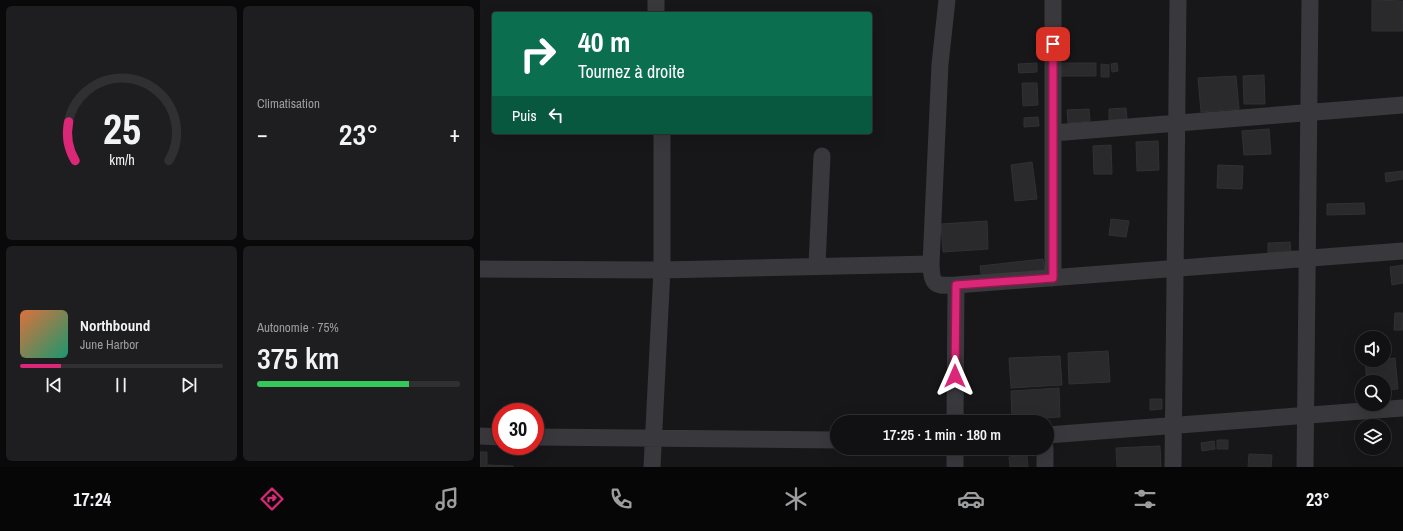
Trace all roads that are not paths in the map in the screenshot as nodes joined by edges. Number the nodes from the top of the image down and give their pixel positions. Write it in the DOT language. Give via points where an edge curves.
graph roads {
  1 [pos="656,0"];
  2 [pos="947,0"];
  3 [pos="1053,0"];
  4 [pos="1178,0"];
  5 [pos="1310,0"];
  6 [pos="656,12"];
  7 [pos="1403,105"];
  8 [pos="1309,113"];
  9 [pos="1177,123"];
  10 [pos="1053,133"];
  11 [pos="662,134"];
  12 [pos="822,156"];
  13 [pos="1403,251"];
  14 [pos="1307,259"];
  15 [pos="931,264"];
  16 [pos="817,265"];
  17 [pos="1175,268"];
  18 [pos="480,269"];
  19 [pos="662,270"];
  20 [pos="1053,278"];
  21 [pos="956,285"];
  22 [pos="1403,408"];
  23 [pos="955,415"];
  24 [pos="1306,415"];
  25 [pos="1173,425"];
  26 [pos="1054,434"];
  27 [pos="480,436"];
  28 [pos="492,437"];
  29 [pos="544,437"];
  30 [pos="653,438"];
  31 [pos="830,440"];
  32 [pos="955,455"];
  33 [pos="1045,455"];
  34 [pos="652,467"];
  35 [pos="955,467"];
  36 [pos="1045,467"];
  37 [pos="1173,467"];
  38 [pos="1305,467"];
  1 -- 6 [label="street"];
  2 -- 15 [label="street" via="940,64"];
  3 -- 10 [label="street"];
  4 -- 9 [label="street"];
  5 -- 8 [label="street"];
  7 -- 8 [label="street"];
  8 -- 9 [label="street"];
  8 -- 14 [label="street"];
  9 -- 10 [label="street"];
  9 -- 17 [label="street"];
  10 -- 20 [label="street"];
  11 -- 19 [label="street"];
  12 -- 16 [label="street"];
  13 -- 14 [label="street"];
  14 -- 17 [label="street"];
  14 -- 24 [label="street"];
  15 -- 16 [label="street"];
  15 -- 21 [label="street" via="935,283 940,286"];
  16 -- 19 [label="street"];
  17 -- 20 [label="street"];
  17 -- 25 [label="street"];
  18 -- 19 [label="street"];
  19 -- 30 [label="street"];
  20 -- 21 [label="street"];
  21 -- 23 [label="street"];
  22 -- 24 [label="street"];
  24 -- 25 [label="street"];
  24 -- 38 [label="street"];
  25 -- 26 [label="street"];
  25 -- 37 [label="street"];
  27 -- 28 [label="street"];
  29 -- 30 [label="street"];
  30 -- 31 [label="street"];
  30 -- 34 [label="street"];
  32 -- 35 [label="street"];
  33 -- 36 [label="street"];
}
